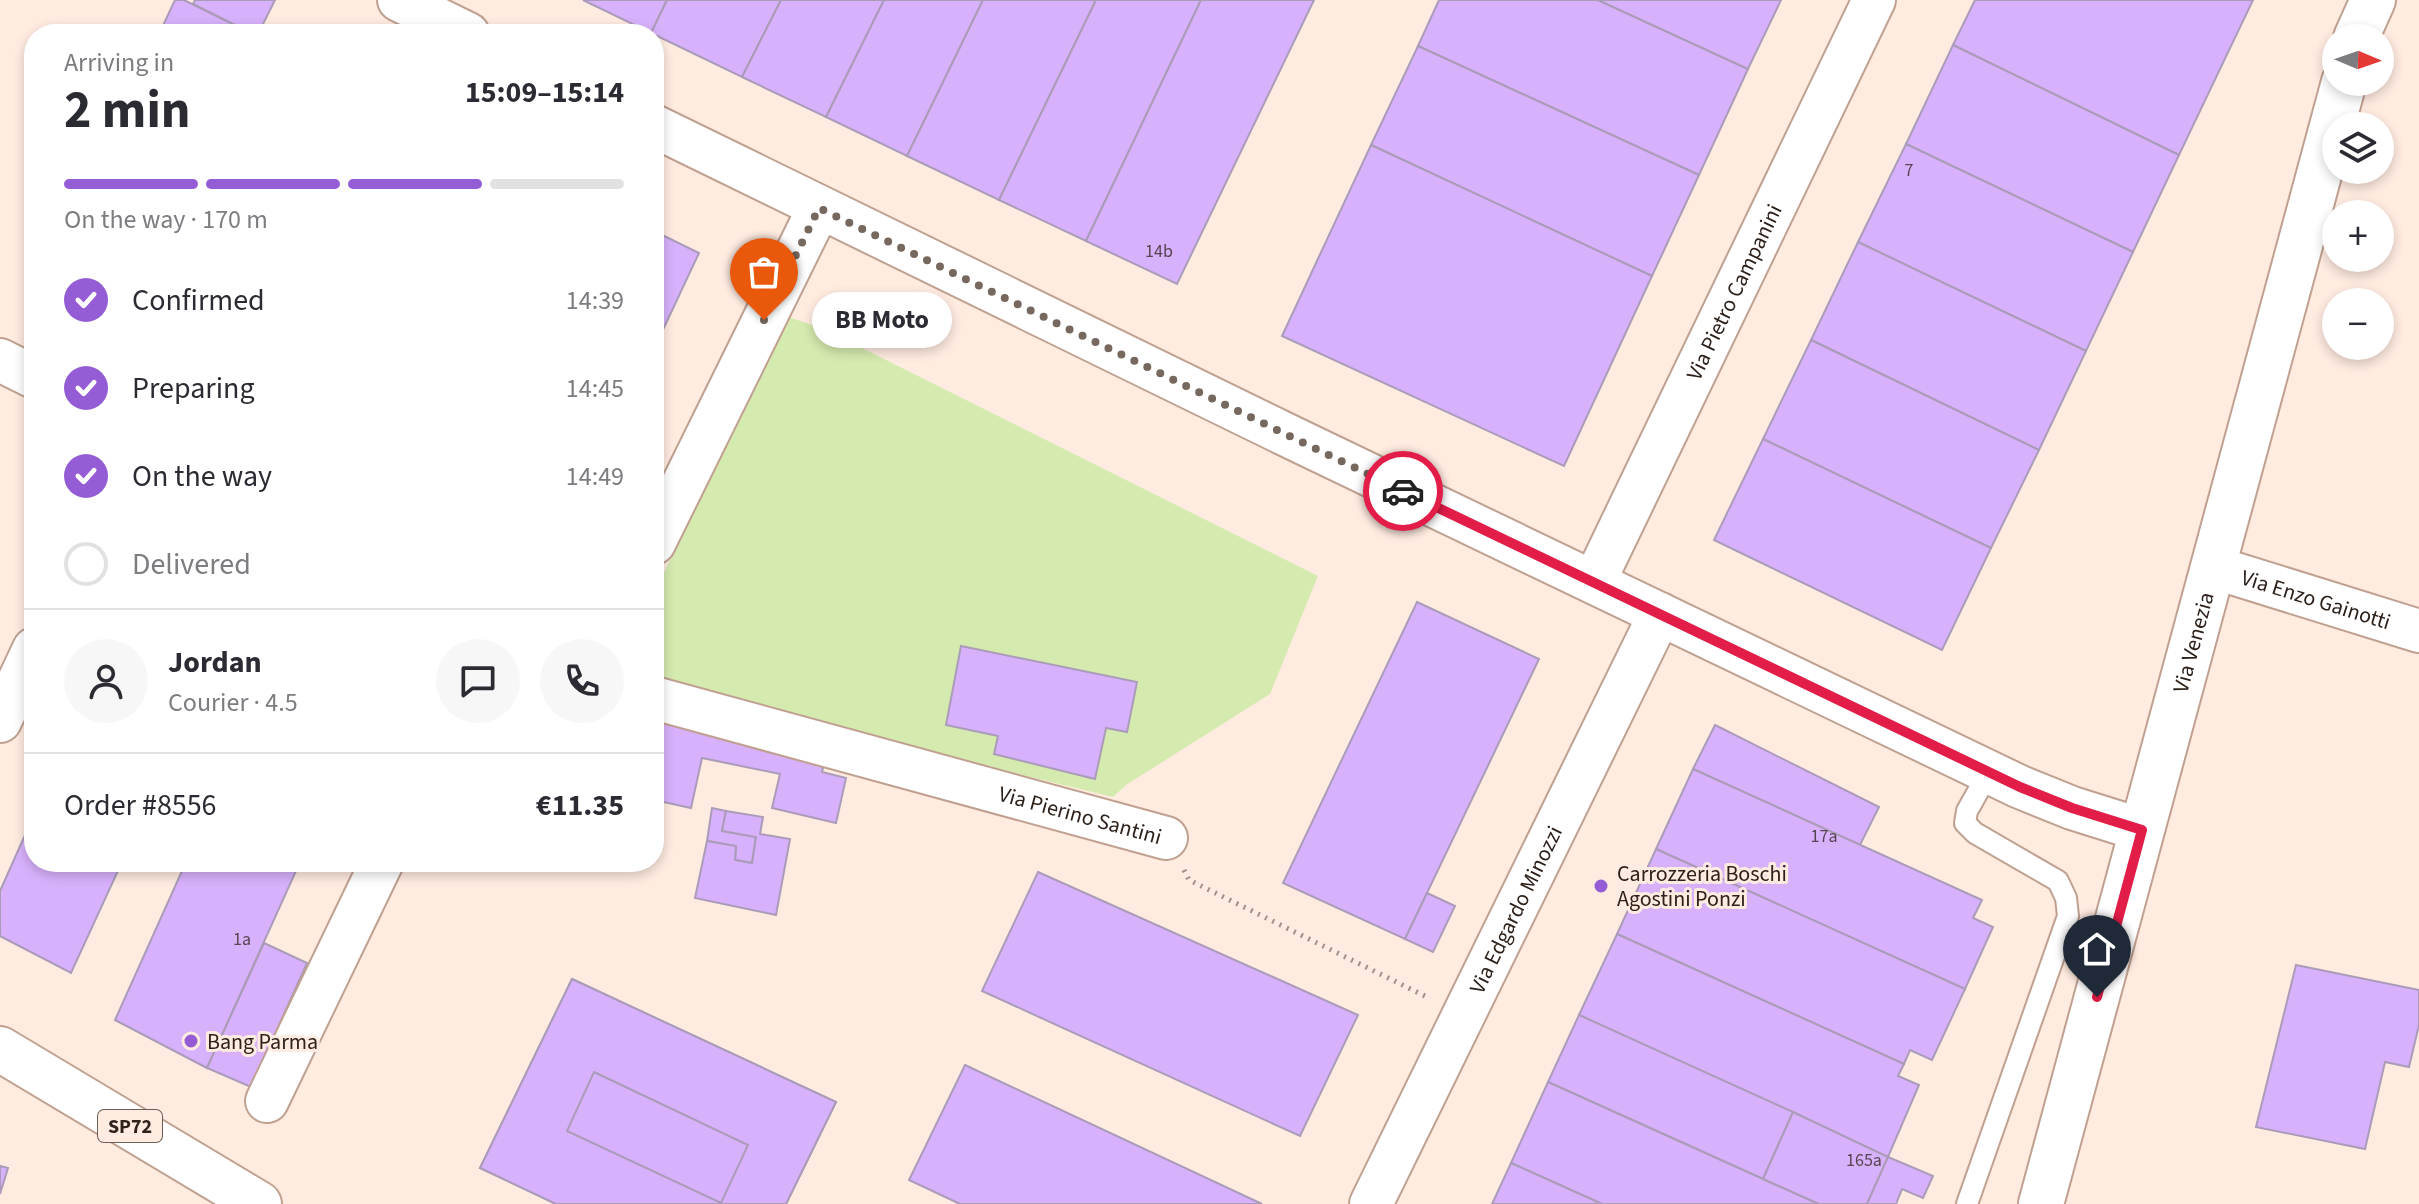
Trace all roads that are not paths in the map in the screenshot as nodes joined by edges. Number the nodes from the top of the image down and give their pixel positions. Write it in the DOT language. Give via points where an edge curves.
graph roads {
  1 [pos="399,0"];
  2 [pos="1874,0"];
  3 [pos="2351,0"];
  4 [pos="2373,0"];
  5 [pos="448,24"];
  6 [pos="2353,24"];
  7 [pos="2361,24"];
  8 [pos="2340,96"];
  9 [pos="664,131"];
  10 [pos="819,208"];
  11 [pos="0,360"];
  12 [pos="24,372"];
  13 [pos="664,523"];
  14 [pos="2213,567"];
  15 [pos="1594,582"];
  16 [pos="1660,614"];
  17 [pos="2419,631"];
  18 [pos="24,670"];
  19 [pos="664,701"];
  20 [pos="0,721"];
  21 [pos="1989,772"];
  22 [pos="2142,830"];
  23 [pos="1166,838"];
  24 [pos="377,872"];
  25 [pos="0,1049"];
  26 [pos="267,1101"];
  27 [pos="254,1203"];
  28 [pos="1371,1204"];
  29 [pos="1967,1204"];
  30 [pos="2041,1204"];
  1 -- 5 [label="street"];
  2 -- 15 [label="street, Via Pietro Campanini"];
  3 -- 6 [label="main road"];
  4 -- 7 [label="main road"];
  8 -- 14 [label="main road, Via Venezia"];
  9 -- 10 [label="street"];
  10 -- 13 [label="street"];
  10 -- 15 [label="street"];
  11 -- 12 [label="street"];
  14 -- 17 [label="street, Via Enzo Gainotti"];
  14 -- 22 [label="main road, Via Venezia"];
  15 -- 16 [label="street"];
  16 -- 21 [label="street"];
  16 -- 28 [label="street, Via Edgardo Minozzi"];
  18 -- 20 [label="street"];
  19 -- 23 [label="street, Via Pierino Santini"];
  21 -- 22 [label="street" via="2072,808"];
  21 -- 29 [label="lane" via="1965,823 2058,881 2068,916"];
  22 -- 30 [label="main road, Via Venezia"];
  24 -- 26 [label="street"];
  25 -- 27 [label="main road, SP72"];
}
